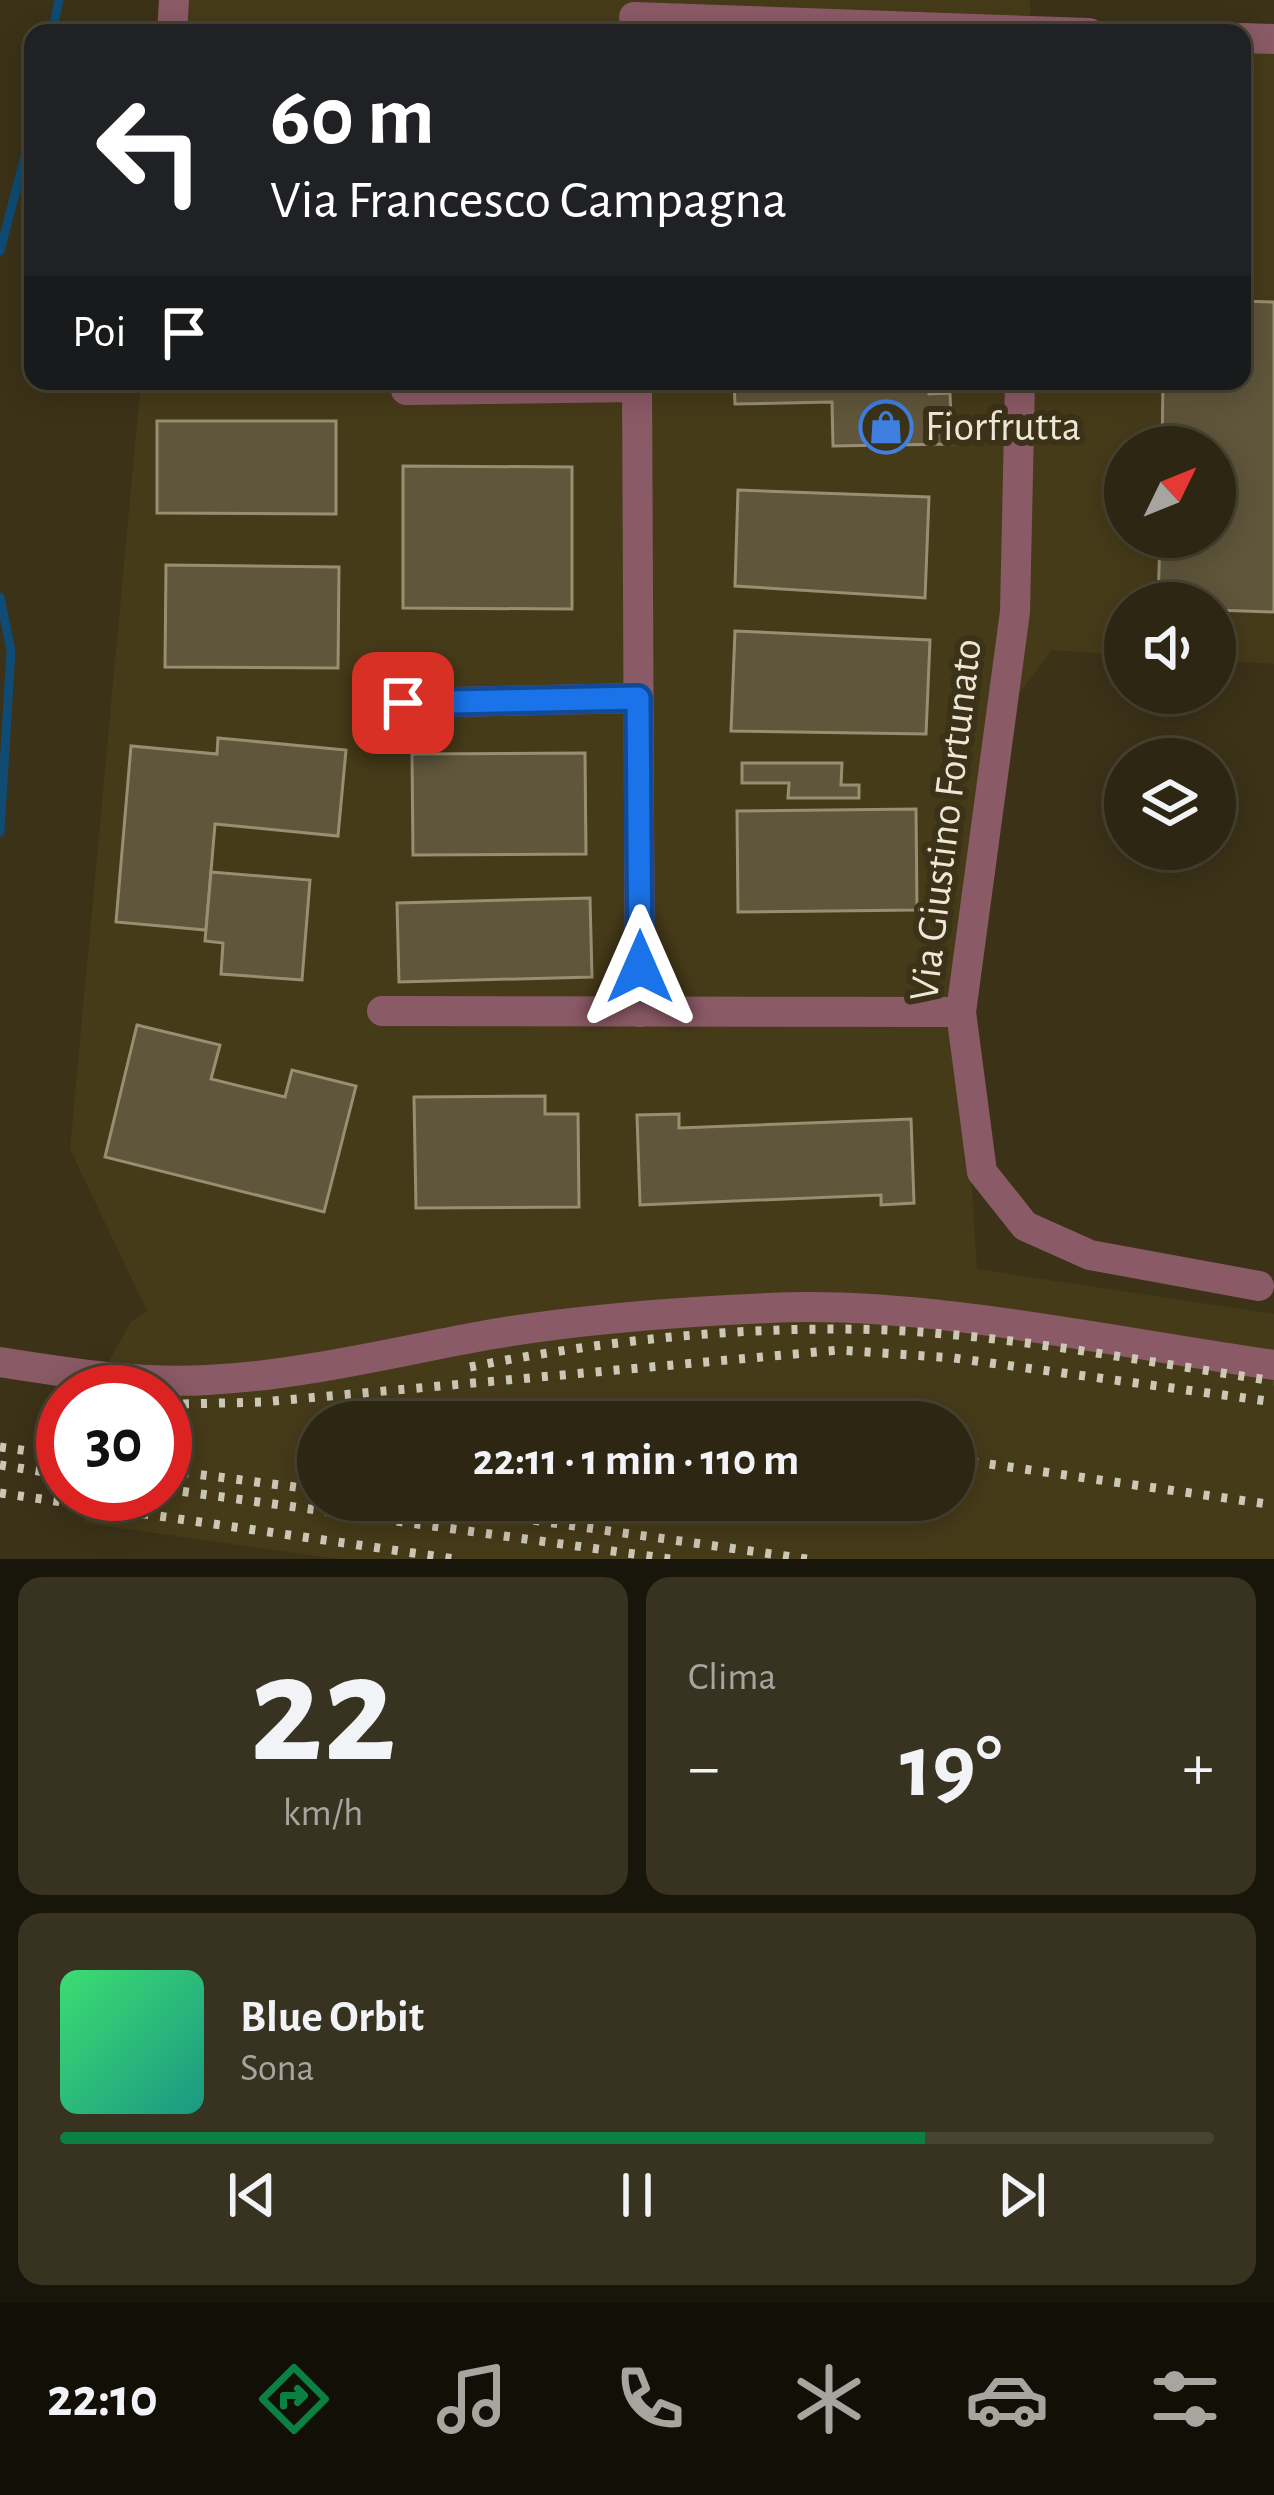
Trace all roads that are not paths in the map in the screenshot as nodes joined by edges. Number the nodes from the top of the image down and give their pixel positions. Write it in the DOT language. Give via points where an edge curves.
graph roads {
  1 [pos="634,17"];
  2 [pos="1030,21"];
  3 [pos="637,390"];
  4 [pos="1020,390"];
  5 [pos="638,698"];
  6 [pos="403,703"];
  7 [pos="382,1011"];
  8 [pos="640,1012"];
  9 [pos="961,1012"];
  10 [pos="1258,1286"];
  11 [pos="0,1362"];
  12 [pos="1274,1365"];
  1 -- 2 [label="street"];
  3 -- 5 [label="street"];
  4 -- 9 [label="street, Via Giustino Fortunato" via="1015,612"];
  5 -- 6 [label="street"];
  5 -- 8 [label="street"];
  7 -- 8 [label="street"];
  8 -- 9 [label="street"];
  9 -- 10 [label="street, Via Giustino Fortunato" via="982,1172 1025,1226 1090,1255"];
  11 -- 12 [label="street" via="204,1381 300,1372 492,1334 773,1307 877,1309"];
}
